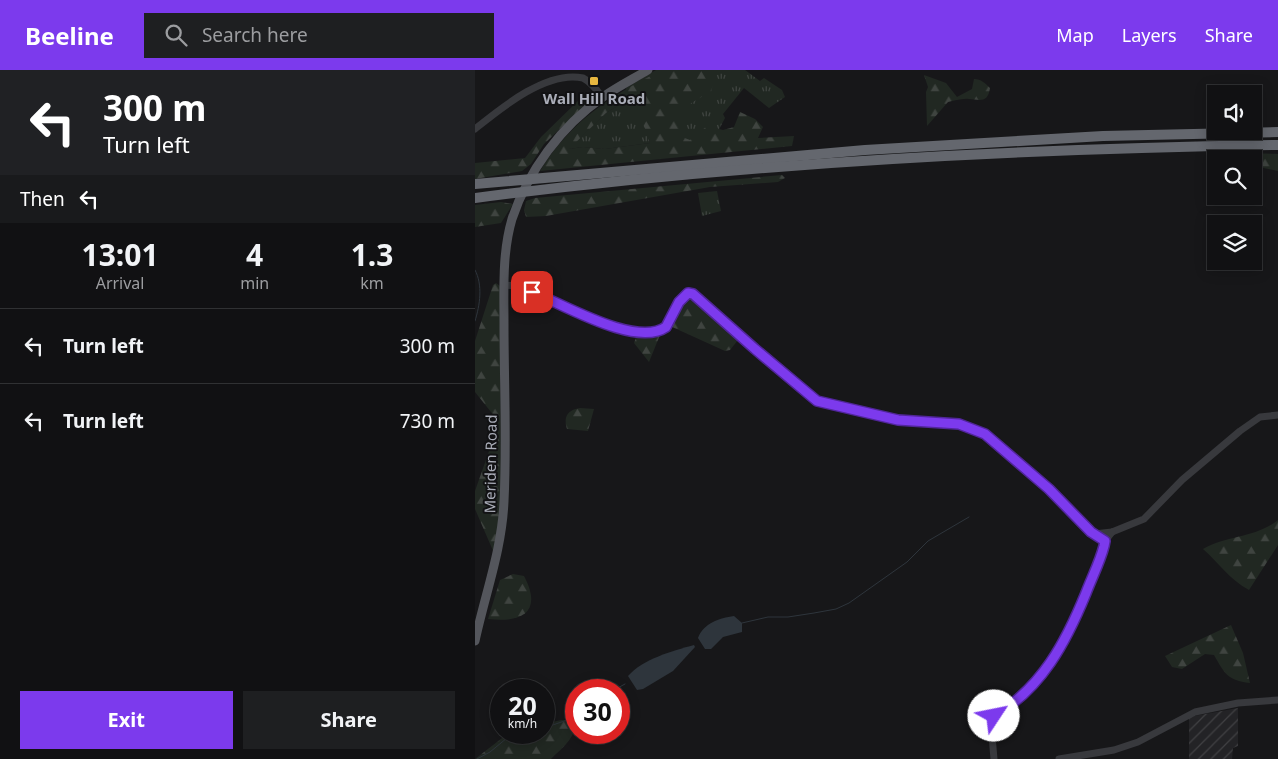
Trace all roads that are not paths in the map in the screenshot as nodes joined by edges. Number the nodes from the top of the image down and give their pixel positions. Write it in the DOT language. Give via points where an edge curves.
graph roads {
  1 [pos="648,70"];
  2 [pos="603,97"];
  3 [pos="475,130"];
  4 [pos="1278,132"];
  5 [pos="1278,145"];
  6 [pos="475,184"];
  7 [pos="475,198"];
  8 [pos="504,285"];
  9 [pos="1278,415"];
  10 [pos="1112,532"];
  11 [pos="1094,534"];
  12 [pos="1105,541"];
  13 [pos="475,641"];
  14 [pos="1278,700"];
  15 [pos="994,759"];
  16 [pos="1059,759"];
  1 -- 2 [label="main road, Meriden Road"];
  2 -- 3 [label="street" via="584,78 572,73 552,73 536,80"];
  2 -- 8 [label="main road, Meriden Road" via="579,116 555,142 525,186 506,246"];
  4 -- 6 [label="highway" via="952,144"];
  5 -- 7 [label="highway" via="953,154 779,166"];
  8 -- 11 [label="street" via="516,286 637,333 650,333 666,327 683,297 693,294 817,401 898,420 959,424 985,434 1049,489"];
  8 -- 13 [label="main road, Meriden Road" via="503,520"];
  9 -- 10 [label="street" via="1260,417 1252,422 1182,480 1144,519"];
  10 -- 11 [label="street"];
  10 -- 12 [label="street"];
  11 -- 12 [label="street"];
  12 -- 15 [label="street" via="1069,634 1057,654 1025,695 994,716 991,724"];
  14 -- 16 [label="street" via="1238,703 1195,712 1138,742 1114,750"];
}
